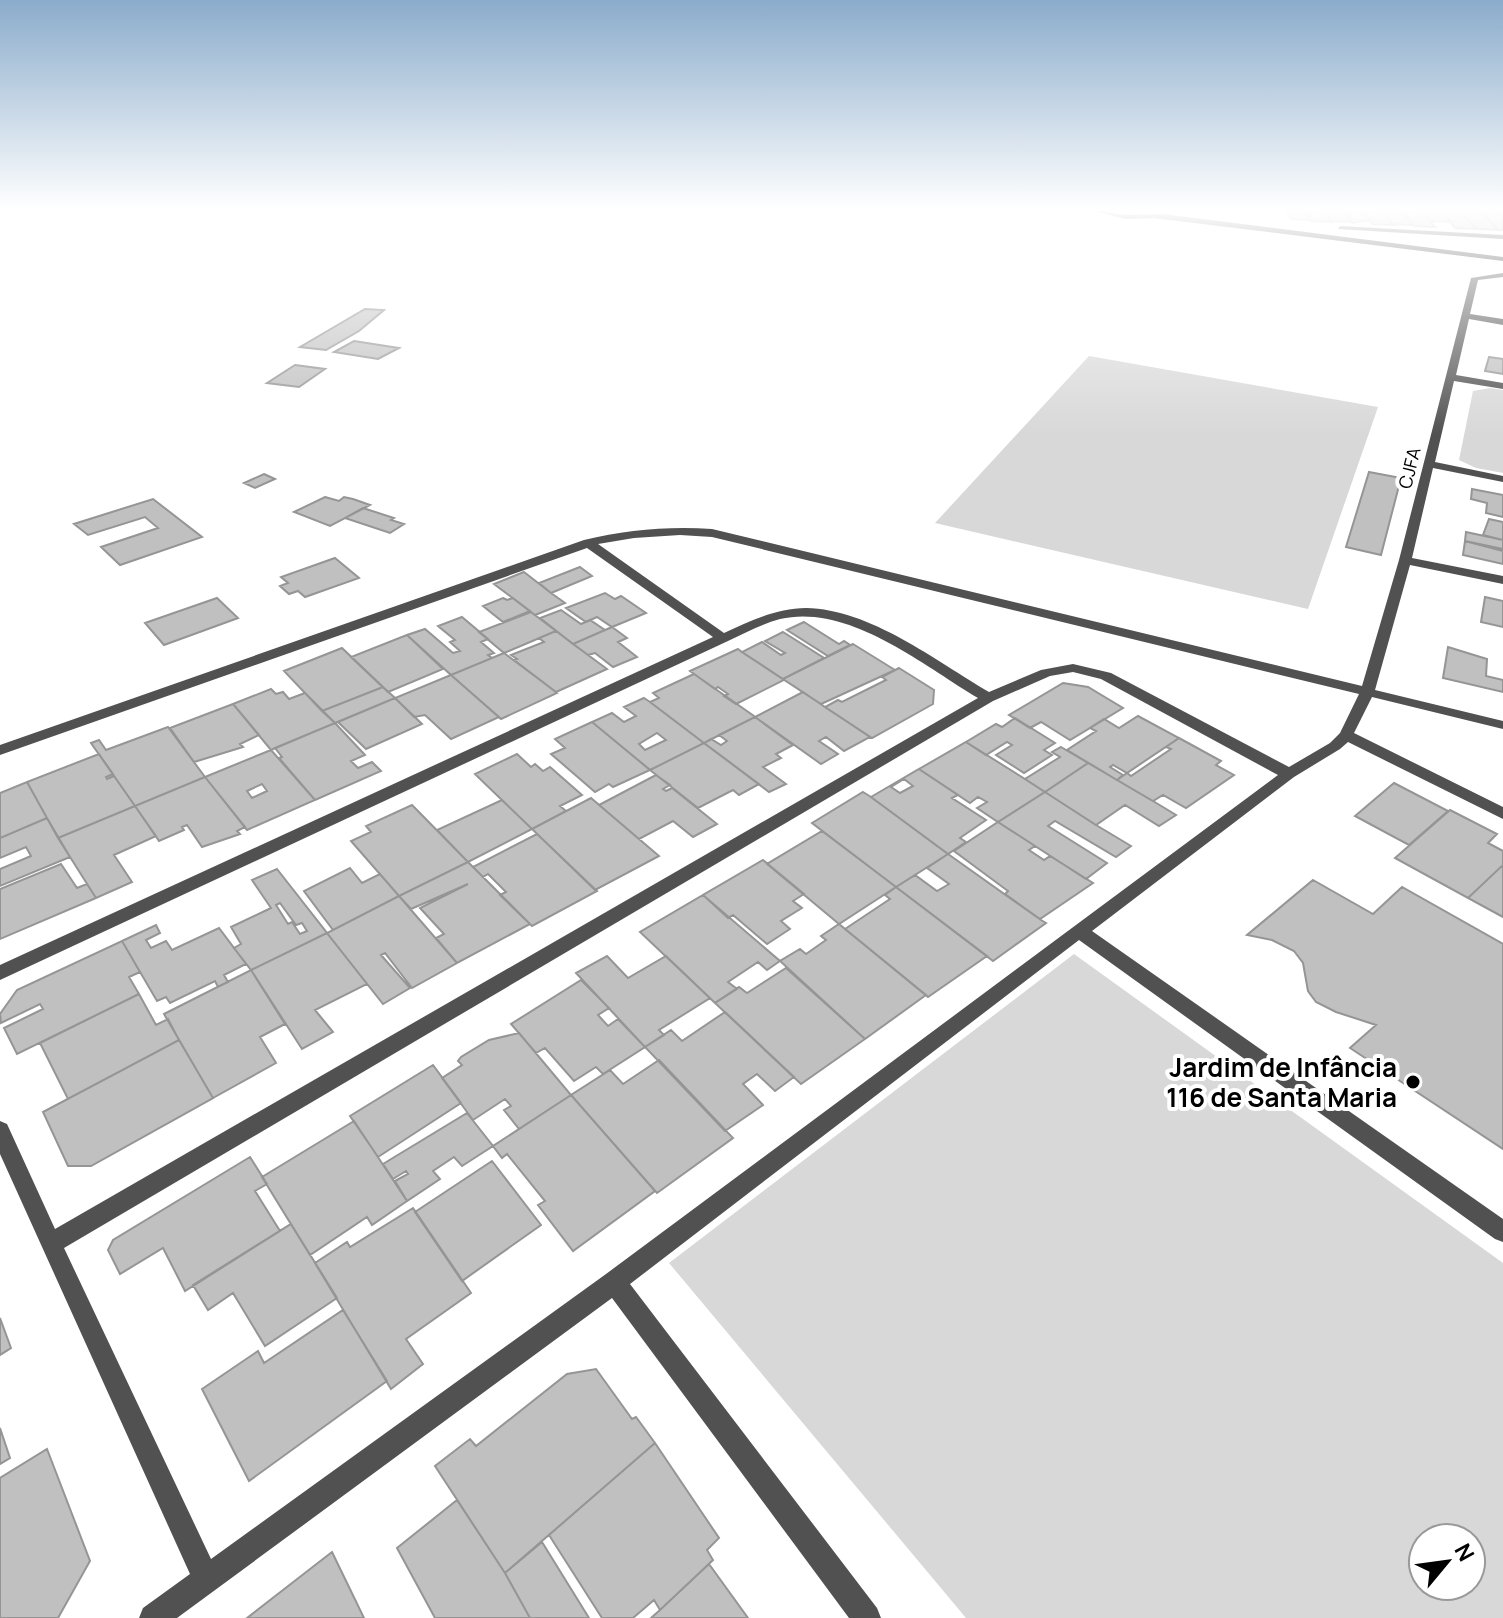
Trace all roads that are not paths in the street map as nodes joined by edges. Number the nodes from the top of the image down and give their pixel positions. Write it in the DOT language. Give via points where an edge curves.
graph roads {
  1 [pos="1474,285"];
  2 [pos="1467,316"];
  3 [pos="1503,322"];
  4 [pos="1450,377"];
  5 [pos="1503,386"];
  6 [pos="1429,464"];
  7 [pos="1503,479"];
  8 [pos="588,543"];
  9 [pos="1405,560"];
  10 [pos="1503,580"];
  11 [pos="723,638"];
  12 [pos="1367,692"];
  13 [pos="988,698"];
  14 [pos="1503,725"];
  15 [pos="1346,735"];
  16 [pos="0,750"];
  17 [pos="1289,774"];
  18 [pos="1503,814"];
  19 [pos="1079,931"];
  20 [pos="0,973"];
  21 [pos="0,1130"];
  22 [pos="1503,1232"];
  23 [pos="50,1244"];
  24 [pos="614,1282"];
  25 [pos="206,1578"];
  26 [pos="153,1618"];
  27 [pos="867,1618"];
  1 -- 2 [label="street, CJFA"];
  2 -- 3 [label="street"];
  2 -- 4 [label="street, CJFA"];
  4 -- 5 [label="street"];
  4 -- 6 [label="street, CJFA"];
  6 -- 7 [label="street"];
  6 -- 9 [label="street, CJFA"];
  8 -- 11 [label="street"];
  8 -- 12 [label="street" via="630,533 712,533"];
  8 -- 16 [label="street"];
  9 -- 10 [label="street"];
  9 -- 12 [label="street, CJFA"];
  11 -- 13 [label="street" via="781,615 831,613 860,623"];
  11 -- 20 [label="street"];
  12 -- 14 [label="street"];
  12 -- 15 [label="street, CJFA"];
  13 -- 17 [label="street" via="1046,673 1073,668 1106,676"];
  13 -- 23 [label="street"];
  15 -- 17 [label="street"];
  15 -- 18 [label="street"];
  17 -- 19 [label="street"];
  19 -- 22 [label="street"];
  19 -- 24 [label="street"];
  21 -- 23 [label="street"];
  23 -- 25 [label="street"];
  24 -- 25 [label="street"];
  24 -- 27 [label="street"];
  25 -- 26 [label="street"];
}
